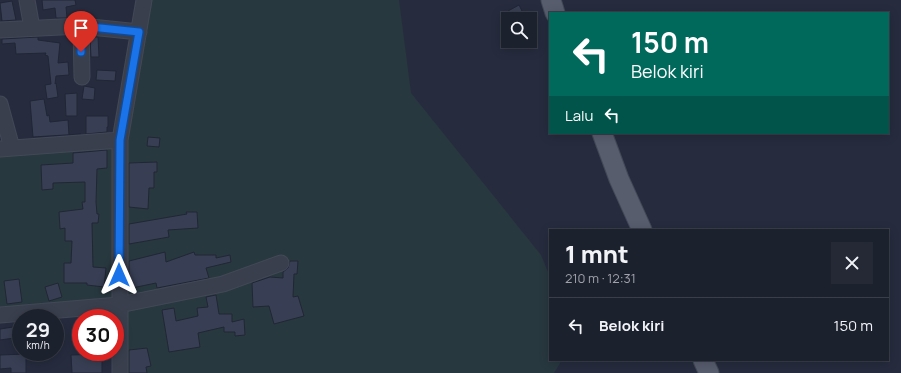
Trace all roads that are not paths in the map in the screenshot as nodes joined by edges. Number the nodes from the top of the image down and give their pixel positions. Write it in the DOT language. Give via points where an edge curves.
graph roads {
  1 [pos="27,0"];
  2 [pos="144,0"];
  3 [pos="551,0"];
  4 [pos="555,12"];
  5 [pos="81,26"];
  6 [pos="32,28"];
  7 [pos="0,30"];
  8 [pos="139,32"];
  9 [pos="82,77"];
  10 [pos="0,104"];
  11 [pos="602,134"];
  12 [pos="120,140"];
  13 [pos="6,148"];
  14 [pos="642,229"];
  15 [pos="281,263"];
  16 [pos="119,305"];
  17 [pos="0,315"];
  18 [pos="703,361"];
  19 [pos="120,373"];
  20 [pos="709,373"];
  1 -- 6 [label="street"];
  2 -- 8 [label="street"];
  3 -- 4 [label="main road"];
  5 -- 6 [label="street"];
  5 -- 8 [label="street"];
  5 -- 9 [label="street"];
  6 -- 7 [label="street"];
  8 -- 12 [label="street"];
  10 -- 13 [label="street"];
  11 -- 14 [label="main road"];
  12 -- 13 [label="street"];
  12 -- 16 [label="street"];
  15 -- 16 [label="street" via="223,284"];
  16 -- 17 [label="street"];
  16 -- 19 [label="street"];
  18 -- 20 [label="main road"];
}
